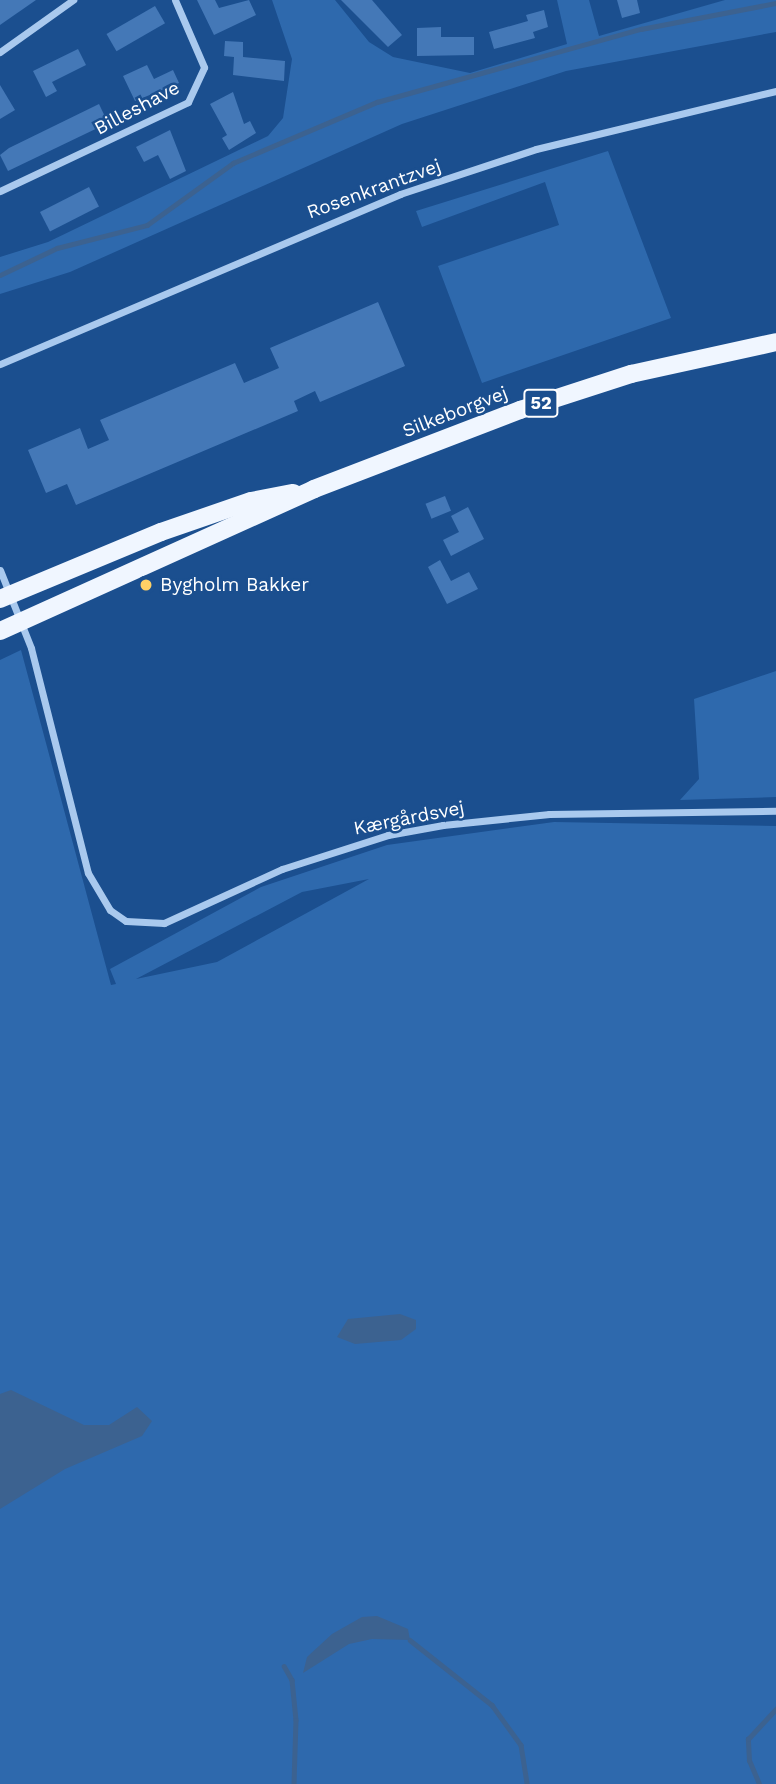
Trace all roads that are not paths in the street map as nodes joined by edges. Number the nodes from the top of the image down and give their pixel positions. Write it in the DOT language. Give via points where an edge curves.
graph roads {
  1 [pos="73,0"];
  2 [pos="175,0"];
  3 [pos="0,52"];
  4 [pos="776,91"];
  5 [pos="0,191"];
  6 [pos="776,342"];
  7 [pos="0,365"];
  8 [pos="314,489"];
  9 [pos="0,570"];
  10 [pos="5,596"];
  11 [pos="21,622"];
  12 [pos="0,631"];
  13 [pos="776,811"];
  1 -- 3 [label="street"];
  2 -- 5 [label="street, Billeshave" via="205,67 188,102"];
  4 -- 7 [label="street, Rosenkrantzvej" via="613,128 400,194"];
  6 -- 8 [label="main road, Silkeborgvej / 52" via="582,390"];
  8 -- 10 [label="main road, Silkeborgvej / 52" via="251,501 161,532"];
  8 -- 11 [label="main road, Silkeborgvej / 52"];
  9 -- 10 [label="street"];
  10 -- 11 [label="street"];
  11 -- 12 [label="main road, Silkeborgvej / 52"];
  11 -- 13 [label="street, Kærgårdsvej" via="88,873 110,910 146,925 184,916 240,887 335,850 443,825 549,814"];
}
